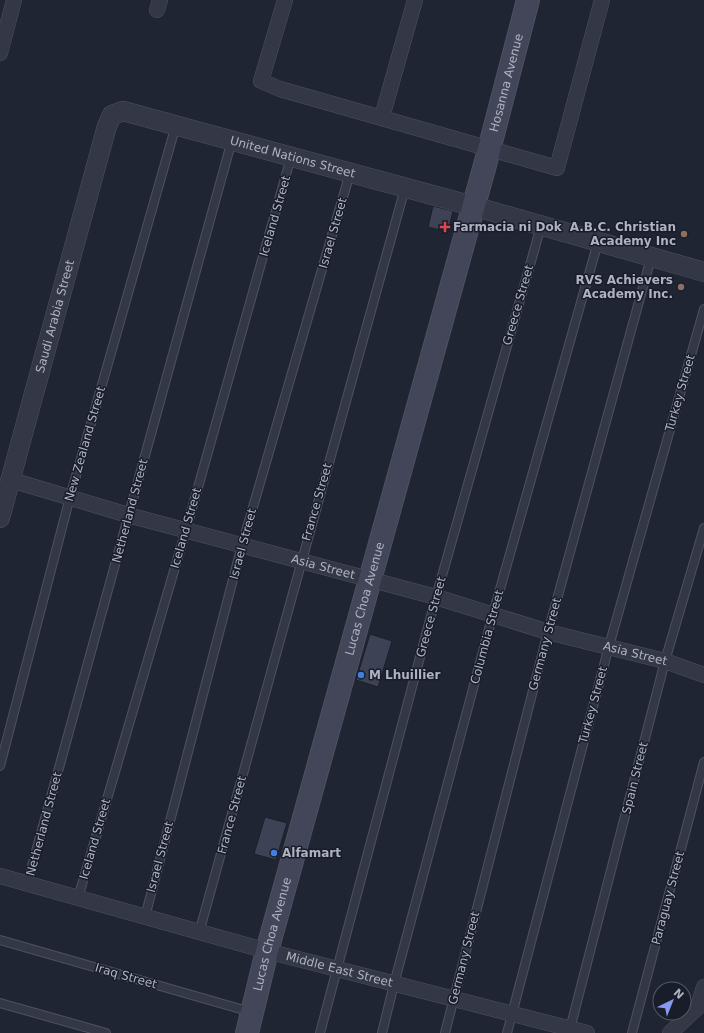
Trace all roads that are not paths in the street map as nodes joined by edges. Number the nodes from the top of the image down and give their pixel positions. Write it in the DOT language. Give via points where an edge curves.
graph roads {
  1 [pos="14,0"];
  2 [pos="285,0"];
  3 [pos="415,0"];
  4 [pos="528,0"];
  5 [pos="602,0"];
  6 [pos="0,53"];
  7 [pos="112,115"];
  8 [pos="382,117"];
  9 [pos="176,124"];
  10 [pos="232,139"];
  11 [pos="291,156"];
  12 [pos="487,156"];
  13 [pos="350,173"];
  14 [pos="405,188"];
  15 [pos="473,206"];
  16 [pos="540,226"];
  17 [pos="598,242"];
  18 [pos="652,258"];
  19 [pos="704,272"];
  20 [pos="704,309"];
  21 [pos="11,480"];
  22 [pos="70,497"];
  23 [pos="128,515"];
  24 [pos="0,518"];
  25 [pos="704,528"];
  26 [pos="186,530"];
  27 [pos="242,545"];
  28 [pos="301,561"];
  29 [pos="370,579"];
  30 [pos="436,597"];
  31 [pos="493,614"];
  32 [pos="548,632"];
  33 [pos="609,646"];
  34 [pos="665,661"];
  35 [pos="704,675"];
  36 [pos="704,762"];
  37 [pos="0,766"];
  38 [pos="0,876"];
  39 [pos="27,884"];
  40 [pos="78,898"];
  41 [pos="145,917"];
  42 [pos="199,932"];
  43 [pos="0,940"];
  44 [pos="267,951"];
  45 [pos="336,969"];
  46 [pos="394,984"];
  47 [pos="704,987"];
  48 [pos="453,999"];
  49 [pos="0,1003"];
  50 [pos="701,1009"];
  51 [pos="252,1012"];
  52 [pos="511,1014"];
  53 [pos="570,1029"];
  54 [pos="106,1033"];
  55 [pos="247,1033"];
  56 [pos="320,1033"];
  57 [pos="382,1033"];
  58 [pos="445,1033"];
  59 [pos="507,1033"];
  60 [pos="587,1033"];
  61 [pos="632,1033"];
  62 [pos="670,1033"];
  1 -- 6 [label="street"];
  2 -- 8 [label="street" via="261,81 280,89"];
  3 -- 8 [label="street"];
  4 -- 12 [label="main road, Hosanna Avenue"];
  5 -- 12 [label="street" via="557,168"];
  7 -- 9 [label="street, United Nations Street" via="124,111"];
  7 -- 21 [label="street, Saudi Arabia Street"];
  8 -- 12 [label="street"];
  9 -- 10 [label="street, United Nations Street"];
  9 -- 22 [label="lane, New Zealand Street"];
  10 -- 11 [label="street, United Nations Street"];
  10 -- 23 [label="lane, Netherland Street"];
  11 -- 13 [label="street, United Nations Street"];
  11 -- 26 [label="lane, Iceland Street"];
  12 -- 15 [label="main road, Lucas Choa Avenue"];
  13 -- 14 [label="street, United Nations Street"];
  13 -- 27 [label="lane, Israel Street"];
  14 -- 15 [label="street, United Nations Street"];
  14 -- 28 [label="lane, France Street"];
  15 -- 16 [label="street, United Nations Street"];
  15 -- 29 [label="main road, Lucas Choa Avenue"];
  16 -- 17 [label="street, United Nations Street"];
  16 -- 30 [label="lane, Greece Street"];
  17 -- 18 [label="street, United Nations Street"];
  17 -- 31 [label="lane, Columbia Street"];
  18 -- 19 [label="street, United Nations Street"];
  18 -- 32 [label="lane, Germany Street"];
  20 -- 33 [label="lane, Turkey Street"];
  21 -- 22 [label="street, Asia Street"];
  21 -- 24 [label="street, Saudi Arabia Street"];
  22 -- 23 [label="street, Asia Street"];
  22 -- 37 [label="lane, New Zealand Street"];
  23 -- 26 [label="street, Asia Street"];
  23 -- 39 [label="lane, Netherland Street"];
  25 -- 34 [label="lane, Spain Street"];
  26 -- 27 [label="street, Asia Street"];
  26 -- 40 [label="lane, Iceland Street"];
  27 -- 28 [label="street, Asia Street"];
  27 -- 41 [label="lane, Israel Street"];
  28 -- 29 [label="street, Asia Street"];
  28 -- 42 [label="lane, France Street"];
  29 -- 30 [label="street, Asia Street"];
  29 -- 44 [label="main road, Lucas Choa Avenue"];
  30 -- 31 [label="street, Asia Street"];
  30 -- 45 [label="lane, Greece Street"];
  31 -- 32 [label="street, Asia Street"];
  31 -- 46 [label="lane, Columbia Street"];
  32 -- 33 [label="street, Asia Street"];
  32 -- 48 [label="lane, Germany Street"];
  33 -- 34 [label="street, Asia Street"];
  33 -- 52 [label="lane, Turkey Street"];
  34 -- 35 [label="street, Asia Street"];
  34 -- 53 [label="lane, Spain Street"];
  36 -- 61 [label="lane, Paraguay Street"];
  38 -- 39 [label="street, Middle East Street"];
  39 -- 40 [label="street, Middle East Street"];
  40 -- 41 [label="street, Middle East Street"];
  41 -- 42 [label="street, Middle East Street"];
  42 -- 44 [label="street, Middle East Street"];
  43 -- 51 [label="lane, Iraq Street"];
  44 -- 45 [label="street, Middle East Street"];
  44 -- 51 [label="main road, Lucas Choa Avenue"];
  45 -- 46 [label="street, Middle East Street"];
  45 -- 56 [label="lane, Greece Street"];
  46 -- 48 [label="street, Middle East Street"];
  46 -- 57 [label="lane, Columbia Street"];
  47 -- 50 [label="street"];
  48 -- 52 [label="street, Middle East Street"];
  48 -- 58 [label="lane, Germany Street"];
  49 -- 54 [label="lane"];
  50 -- 62 [label="street"];
  51 -- 55 [label="main road, Lucas Choa Avenue"];
  52 -- 53 [label="street, Middle East Street"];
  52 -- 59 [label="lane, Turkey Street"];
  53 -- 60 [label="street, Middle East Street"];
}
